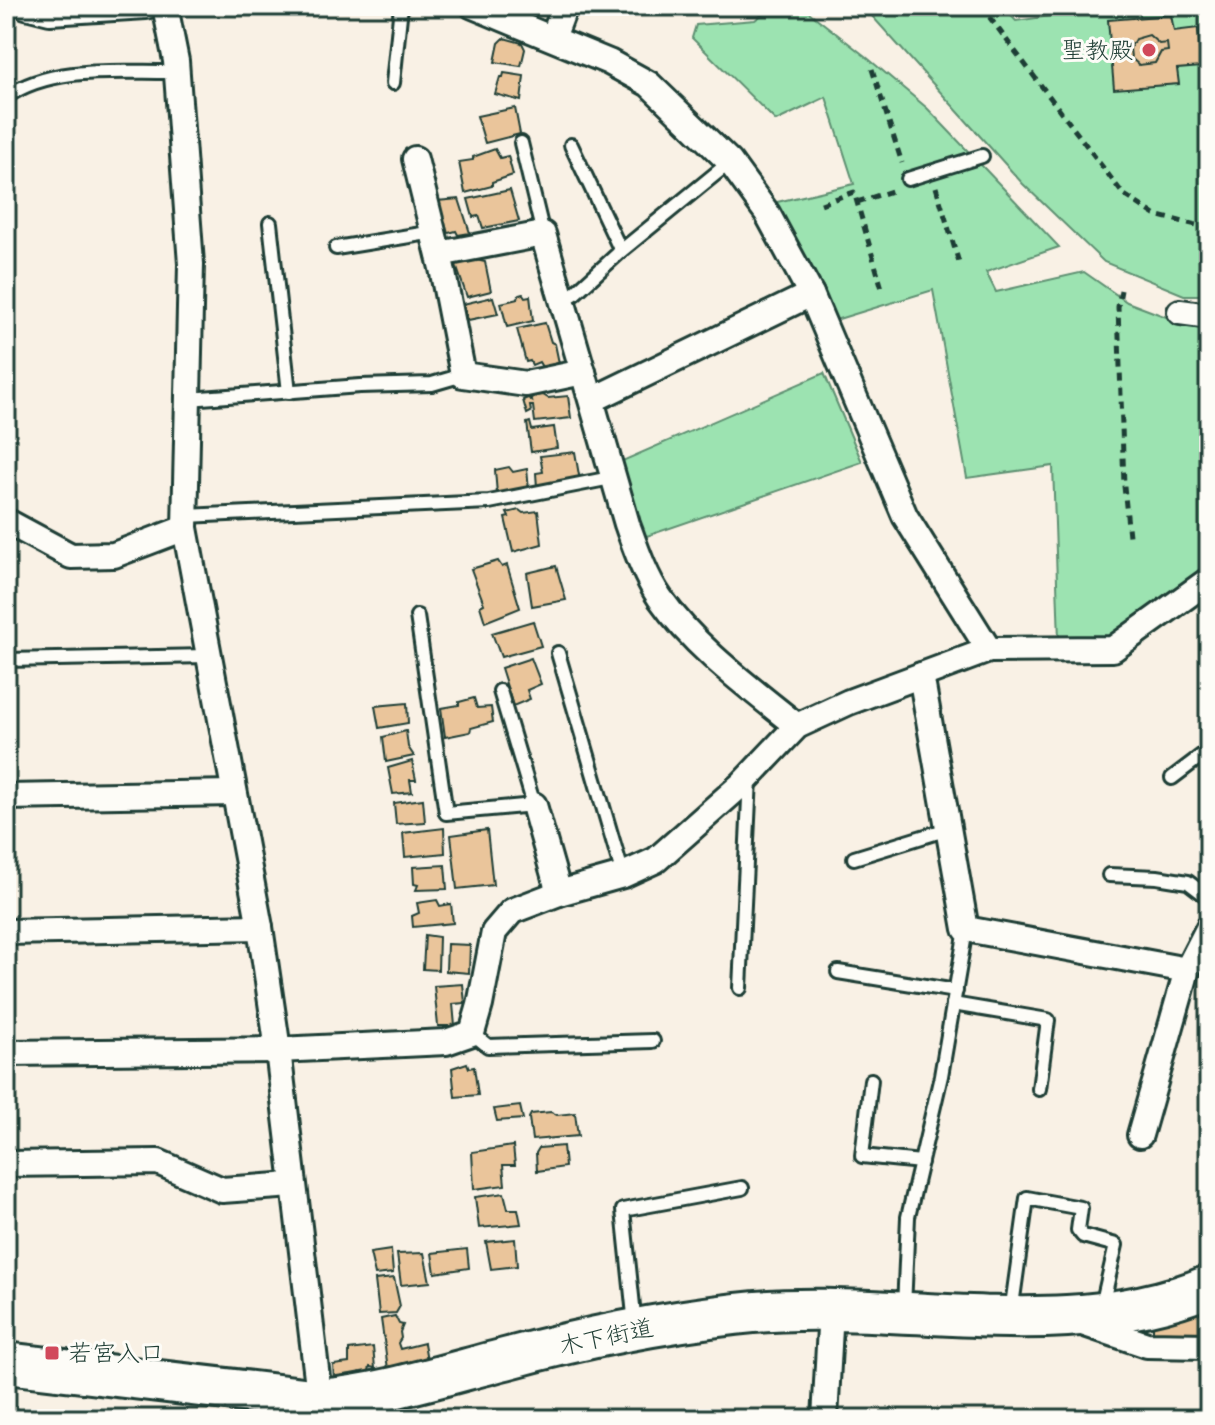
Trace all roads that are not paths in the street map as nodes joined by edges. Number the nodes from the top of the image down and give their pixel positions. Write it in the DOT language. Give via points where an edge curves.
graph roads {
  1 [pos="26,6"];
  2 [pos="146,6"];
  3 [pos="165,6"];
  4 [pos="401,6"];
  5 [pos="473,6"];
  6 [pos="565,6"];
  7 [pos="553,38"];
  8 [pos="177,72"];
  9 [pos="393,83"];
  10 [pos="6,97"];
  11 [pos="521,143"];
  12 [pos="571,145"];
  13 [pos="982,156"];
  14 [pos="415,159"];
  15 [pos="730,162"];
  16 [pos="908,179"];
  17 [pos="270,223"];
  18 [pos="543,234"];
  19 [pos="436,243"];
  20 [pos="336,248"];
  21 [pos="621,251"];
  22 [pos="811,294"];
  23 [pos="561,300"];
  24 [pos="1180,312"];
  25 [pos="1209,316"];
  26 [pos="583,372"];
  27 [pos="463,375"];
  28 [pos="289,392"];
  29 [pos="188,399"];
  30 [pos="592,400"];
  31 [pos="616,477"];
  32 [pos="6,521"];
  33 [pos="185,522"];
  34 [pos="1209,580"];
  35 [pos="417,616"];
  36 [pos="989,650"];
  37 [pos="558,653"];
  38 [pos="208,656"];
  39 [pos="6,660"];
  40 [pos="921,675"];
  41 [pos="500,691"];
  42 [pos="797,726"];
  43 [pos="1209,750"];
  44 [pos="750,775"];
  45 [pos="1172,778"];
  46 [pos="234,793"];
  47 [pos="6,797"];
  48 [pos="534,805"];
  49 [pos="948,829"];
  50 [pos="854,858"];
  51 [pos="623,875"];
  52 [pos="1109,875"];
  53 [pos="559,893"];
  54 [pos="1209,898"];
  55 [pos="260,927"];
  56 [pos="1209,927"];
  57 [pos="966,929"];
  58 [pos="6,932"];
  59 [pos="1187,970"];
  60 [pos="838,972"];
  61 [pos="740,988"];
  62 [pos="955,997"];
  63 [pos="472,1033"];
  64 [pos="653,1041"];
  65 [pos="278,1050"];
  66 [pos="6,1053"];
  67 [pos="871,1080"];
  68 [pos="1039,1089"];
  69 [pos="1140,1135"];
  70 [pos="921,1162"];
  71 [pos="6,1164"];
  72 [pos="293,1185"];
  73 [pos="742,1188"];
  74 [pos="1209,1285"];
  75 [pos="1104,1297"];
  76 [pos="831,1309"];
  77 [pos="904,1311"];
  78 [pos="1010,1316"];
  79 [pos="1061,1317"];
  80 [pos="635,1329"];
  81 [pos="1209,1346"];
  82 [pos="6,1363"];
  83 [pos="321,1410"];
  84 [pos="825,1419"];
  1 -- 2 [label="street" via="50,12"];
  3 -- 8 [label="street"];
  4 -- 9 [label="lane"];
  5 -- 7 [label="street"];
  6 -- 7 [label="street"];
  7 -- 15 [label="street" via="649,84"];
  8 -- 10 [label="lane" via="70,75 36,81"];
  8 -- 29 [label="street" via="191,264"];
  11 -- 18 [label="lane"];
  12 -- 21 [label="lane"];
  13 -- 16 [label="lane"];
  14 -- 19 [label="street"];
  15 -- 21 [label="lane"];
  15 -- 22 [label="street" via="767,213"];
  17 -- 28 [label="lane"];
  18 -- 19 [label="street"];
  18 -- 23 [label="street"];
  19 -- 20 [label="lane"];
  19 -- 27 [label="street"];
  21 -- 23 [label="lane"];
  22 -- 30 [label="street"];
  22 -- 36 [label="street" via="905,516"];
  23 -- 26 [label="street"];
  24 -- 25 [label="street"];
  26 -- 27 [label="street" via="526,384"];
  26 -- 30 [label="street"];
  27 -- 28 [label="lane" via="432,384"];
  28 -- 29 [label="lane"];
  29 -- 33 [label="street"];
  30 -- 31 [label="street"];
  31 -- 33 [label="lane" via="489,502"];
  31 -- 42 [label="street" via="627,524 660,598 715,660"];
  32 -- 33 [label="street" via="71,556 114,555"];
  33 -- 38 [label="street"];
  34 -- 36 [label="street" via="1113,649"];
  35 -- 48 [label="lane" via="446,813"];
  36 -- 40 [label="street"];
  37 -- 51 [label="lane"];
  38 -- 39 [label="lane"];
  38 -- 46 [label="street"];
  40 -- 42 [label="street"];
  40 -- 49 [label="street"];
  41 -- 48 [label="lane"];
  42 -- 44 [label="street"];
  43 -- 45 [label="lane"];
  44 -- 51 [label="street" via="656,860"];
  44 -- 61 [label="lane"];
  46 -- 47 [label="street"];
  46 -- 55 [label="street"];
  48 -- 53 [label="street"];
  49 -- 50 [label="lane"];
  49 -- 57 [label="street"];
  51 -- 53 [label="street"];
  52 -- 54 [label="lane" via="1188,882"];
  53 -- 63 [label="street" via="512,911 494,932"];
  55 -- 58 [label="street"];
  55 -- 65 [label="street"];
  56 -- 59 [label="street"];
  57 -- 59 [label="street"];
  57 -- 62 [label="lane"];
  59 -- 69 [label="street"];
  60 -- 62 [label="lane"];
  62 -- 68 [label="lane" via="1048,1020"];
  62 -- 70 [label="lane"];
  63 -- 64 [label="lane" via="488,1046"];
  63 -- 65 [label="street" via="446,1042"];
  65 -- 66 [label="street"];
  65 -- 72 [label="street"];
  67 -- 70 [label="lane" via="862,1156"];
  70 -- 77 [label="lane" via="908,1217"];
  71 -- 72 [label="street" via="158,1162 222,1190"];
  72 -- 83 [label="street"];
  73 -- 80 [label="lane" via="623,1210"];
  74 -- 79 [label="main road, 木下街道" via="1176,1300"];
  75 -- 78 [label="lane" via="1116,1245 1083,1236 1078,1230 1081,1208 1027,1198"];
  76 -- 77 [label="main road, 木下街道"];
  76 -- 80 [label="main road, 木下街道" via="750,1313"];
  76 -- 84 [label="street"];
  77 -- 78 [label="main road, 木下街道"];
  78 -- 79 [label="main road, 木下街道"];
  79 -- 81 [label="street" via="1147,1345"];
  80 -- 83 [label="main road, 木下街道" via="354,1397"];
  82 -- 83 [label="main road, 木下街道"];
}
